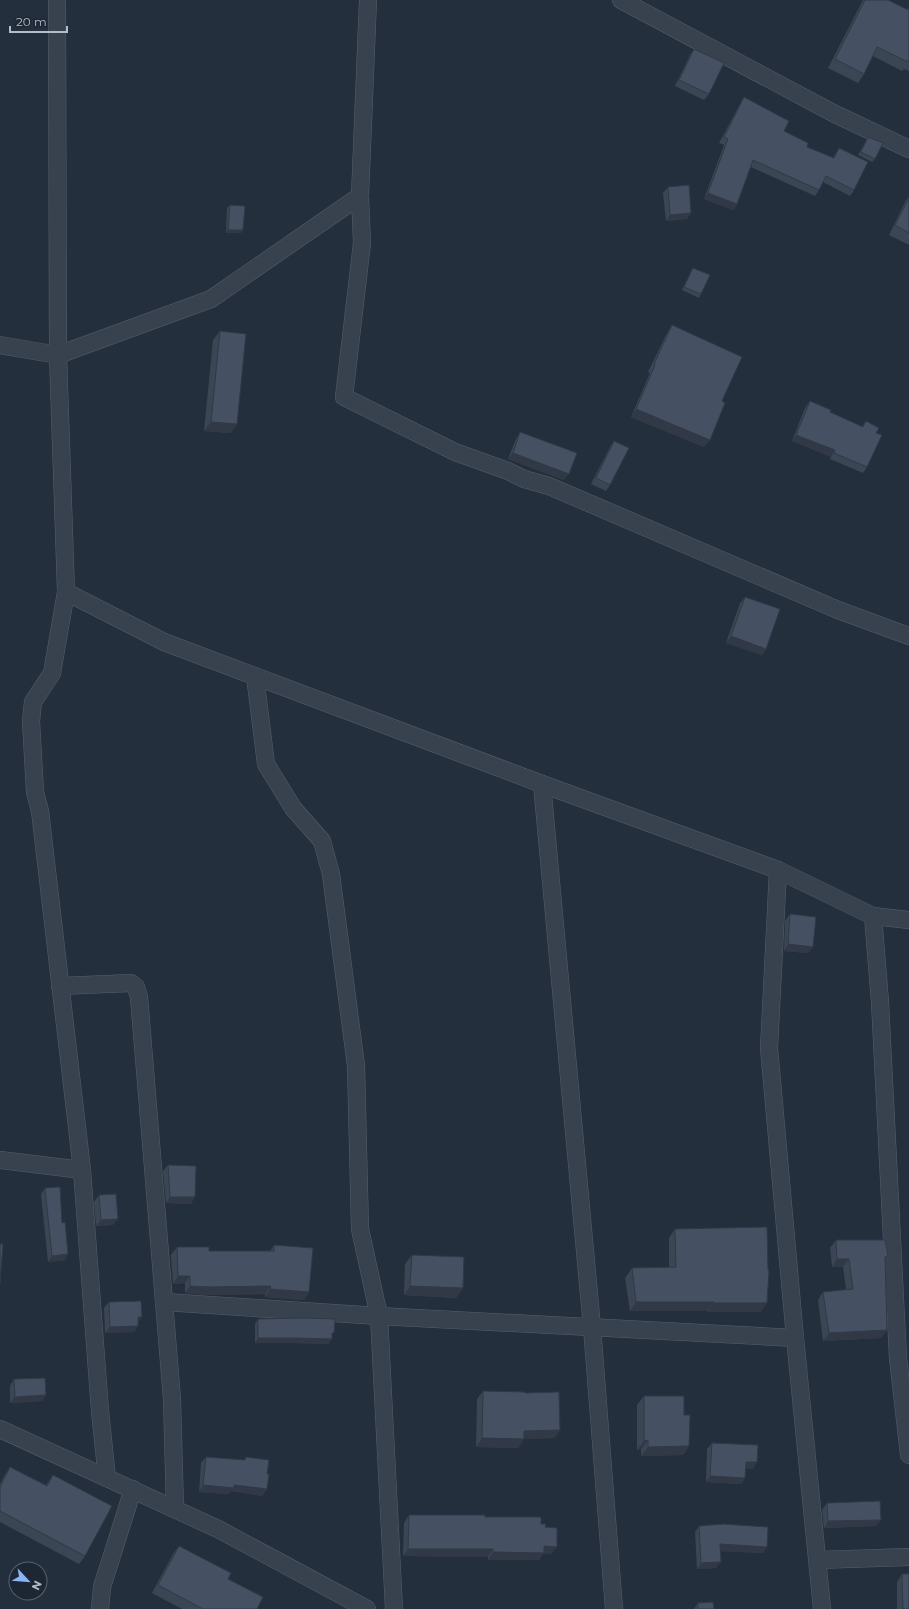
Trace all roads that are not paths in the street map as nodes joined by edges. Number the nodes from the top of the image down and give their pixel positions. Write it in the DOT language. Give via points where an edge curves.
graph roads {
  1 [pos="57,0"];
  2 [pos="368,0"];
  3 [pos="621,0"];
  4 [pos="909,149"];
  5 [pos="360,196"];
  6 [pos="0,345"];
  7 [pos="58,355"];
  8 [pos="66,592"];
  9 [pos="909,636"];
  10 [pos="255,676"];
  11 [pos="542,784"];
  12 [pos="778,870"];
  13 [pos="873,916"];
  14 [pos="909,920"];
  15 [pos="60,986"];
  16 [pos="0,1160"];
  17 [pos="82,1170"];
  18 [pos="164,1302"];
  19 [pos="379,1316"];
  20 [pos="592,1327"];
  21 [pos="795,1338"];
  22 [pos="0,1429"];
  23 [pos="909,1455"];
  24 [pos="107,1478"];
  25 [pos="132,1489"];
  26 [pos="175,1509"];
  27 [pos="909,1558"];
  28 [pos="818,1560"];
  29 [pos="100,1609"];
  30 [pos="367,1609"];
  31 [pos="394,1609"];
  32 [pos="614,1609"];
  33 [pos="822,1609"];
  1 -- 7 [label="street"];
  2 -- 5 [label="street"];
  3 -- 4 [label="street" via="833,112"];
  5 -- 7 [label="street" via="211,299"];
  5 -- 9 [label="street" via="362,243 344,398 455,452 549,486 838,610"];
  6 -- 7 [label="street"];
  7 -- 8 [label="street"];
  8 -- 10 [label="street" via="164,642"];
  8 -- 15 [label="street" via="52,673 33,702 31,721 35,792 40,811"];
  10 -- 11 [label="street"];
  10 -- 19 [label="street" via="266,764 293,808 322,841 331,874 356,1066 360,1229"];
  11 -- 12 [label="street"];
  11 -- 20 [label="street"];
  12 -- 13 [label="street"];
  12 -- 21 [label="street" via="769,1048"];
  13 -- 14 [label="street"];
  13 -- 23 [label="street" via="880,1002 898,1358"];
  15 -- 17 [label="street"];
  15 -- 18 [label="street" via="131,984 136,987 139,997"];
  16 -- 17 [label="street"];
  17 -- 24 [label="street"];
  18 -- 19 [label="street"];
  18 -- 26 [label="street" via="172,1399"];
  19 -- 20 [label="street"];
  19 -- 31 [label="street"];
  20 -- 21 [label="street"];
  20 -- 32 [label="street"];
  21 -- 28 [label="street"];
  22 -- 24 [label="street"];
  24 -- 25 [label="street"];
  25 -- 26 [label="street"];
  25 -- 29 [label="street" via="102,1587"];
  26 -- 30 [label="street" via="218,1529"];
  27 -- 28 [label="street"];
  28 -- 33 [label="street"];
}
